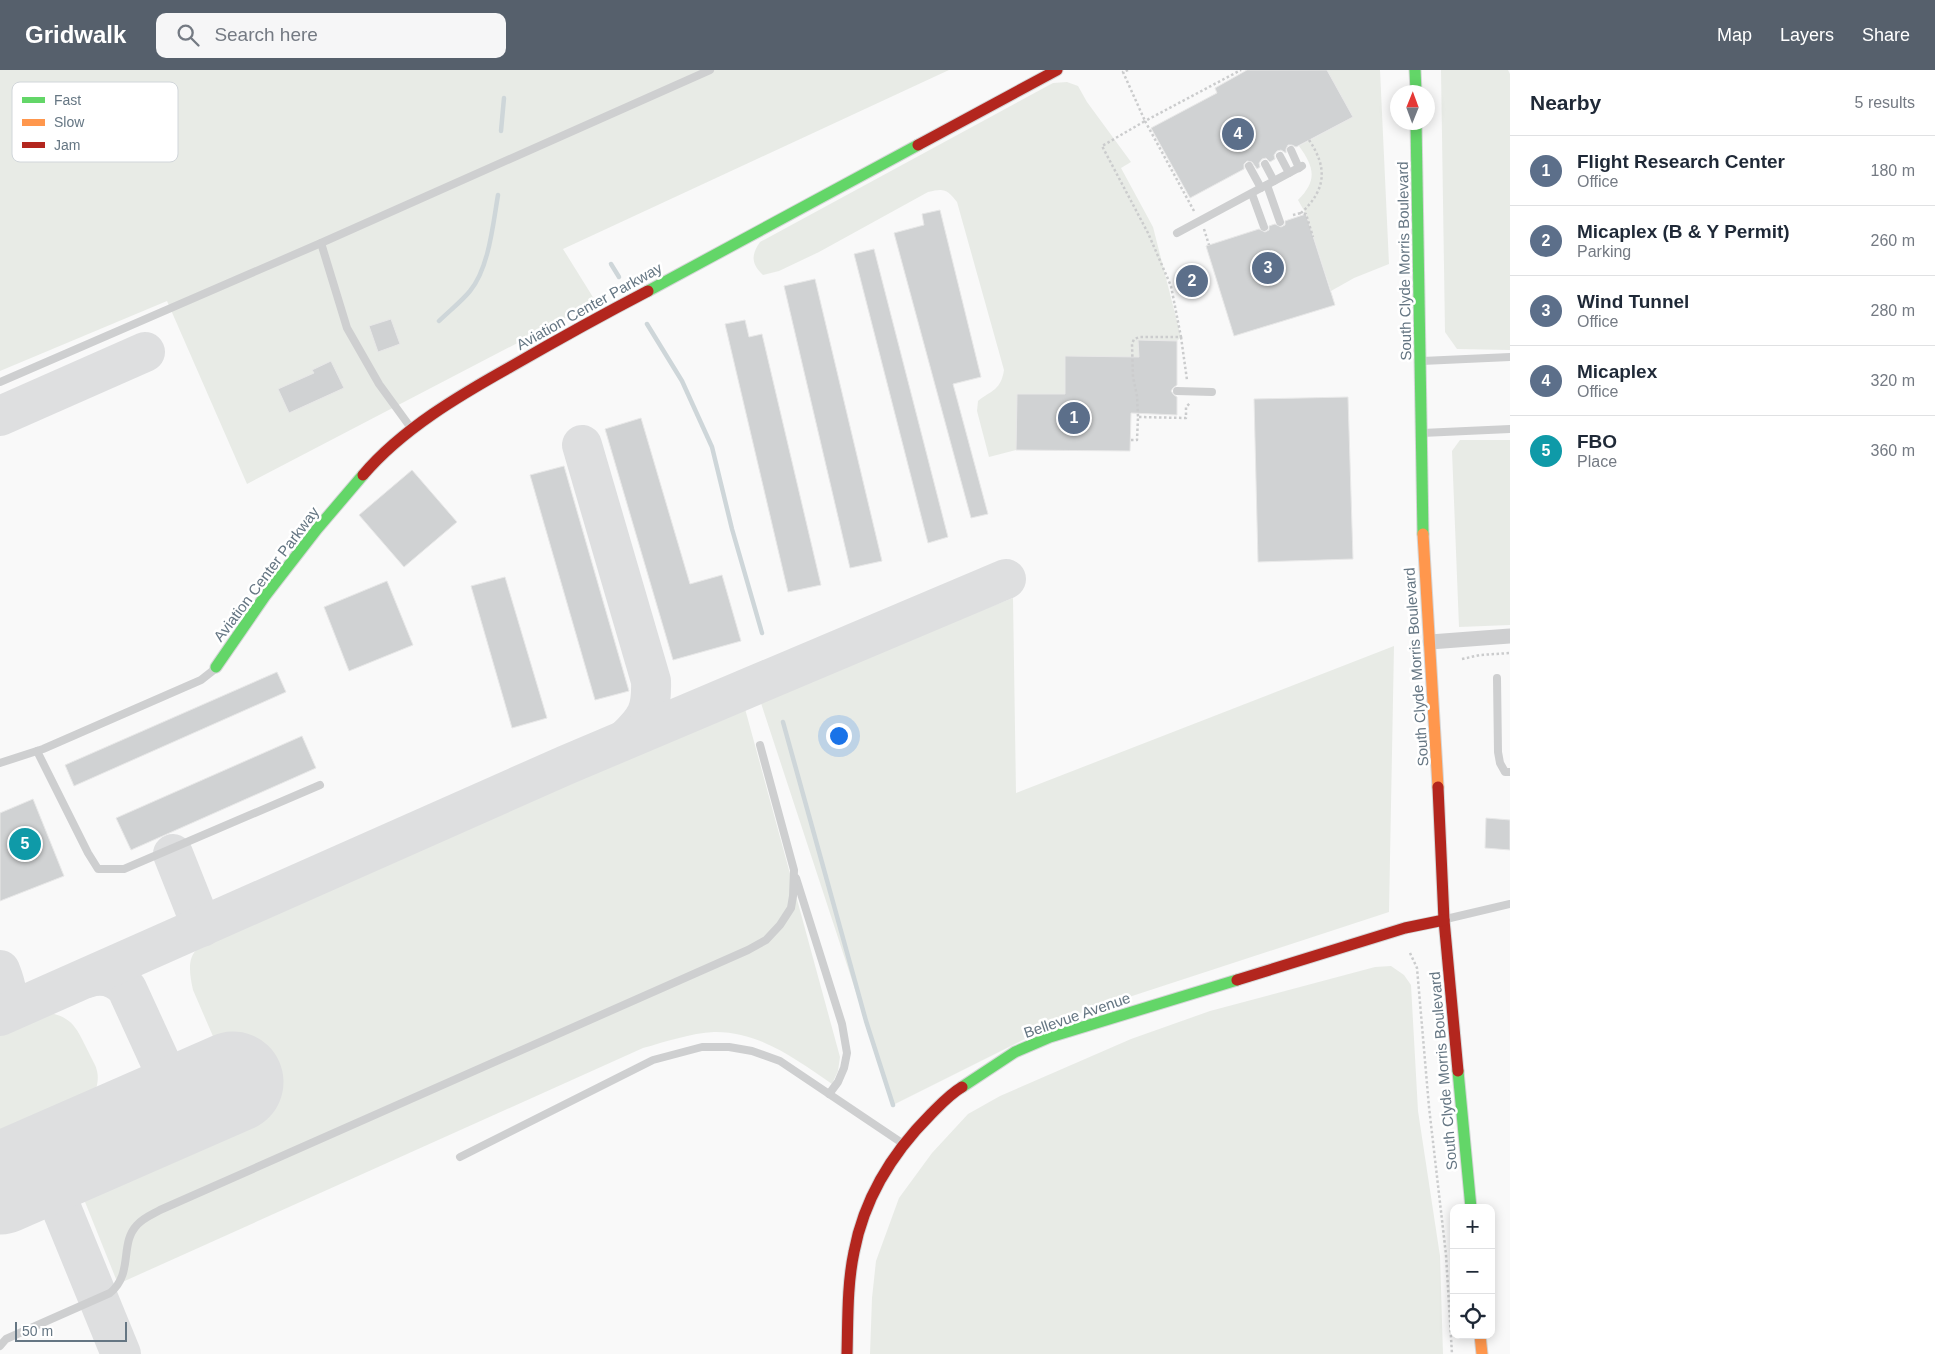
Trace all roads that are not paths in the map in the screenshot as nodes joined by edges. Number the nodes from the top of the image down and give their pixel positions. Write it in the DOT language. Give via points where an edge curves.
graph roads {
  1 [pos="710,70"];
  2 [pos="1057,70"];
  3 [pos="1415,70"];
  4 [pos="1416,85"];
  5 [pos="1416,130"];
  6 [pos="1291,150"];
  7 [pos="1280,156"];
  8 [pos="1265,164"];
  9 [pos="1249,166"];
  10 [pos="1289,173"];
  11 [pos="1268,185"];
  12 [pos="1252,194"];
  13 [pos="1280,222"];
  14 [pos="1264,227"];
  15 [pos="1177,233"];
  16 [pos="321,243"];
  17 [pos="1510,357"];
  18 [pos="1420,361"];
  19 [pos="0,382"];
  20 [pos="1177,391"];
  21 [pos="1212,392"];
  22 [pos="1510,429"];
  23 [pos="412,430"];
  24 [pos="1422,433"];
  25 [pos="1510,636"];
  26 [pos="1430,642"];
  27 [pos="216,667"];
  28 [pos="1497,678"];
  29 [pos="760,746"];
  30 [pos="37,751"];
  31 [pos="0,764"];
  32 [pos="1510,772"];
  33 [pos="320,785"];
  34 [pos="794,870"];
  35 [pos="1510,904"];
  36 [pos="1444,920"];
  37 [pos="829,1094"];
  38 [pos="904,1144"];
  39 [pos="460,1157"];
  40 [pos="1471,1204"];
  41 [pos="1480,1339"];
  42 [pos="0,1346"];
  43 [pos="847,1354"];
  44 [pos="1482,1354"];
  1 -- 16 [label="lane"];
  2 -- 23 [label="street, Aviation Center Parkway" via="556,340 453,399"];
  3 -- 4 [label="street"];
  5 -- 18 [label="street, South Clyde Morris Boulevard"];
  6 -- 10 [label="lane" via="1301,167"];
  7 -- 10 [label="lane"];
  8 -- 11 [label="lane"];
  9 -- 11 [label="lane"];
  10 -- 11 [label="lane"];
  11 -- 12 [label="lane"];
  11 -- 13 [label="lane"];
  12 -- 14 [label="lane"];
  12 -- 15 [label="lane"];
  16 -- 19 [label="lane"];
  16 -- 23 [label="lane" via="347,328 379,384"];
  17 -- 18 [label="lane"];
  18 -- 24 [label="street, South Clyde Morris Boulevard"];
  20 -- 21 [label="lane"];
  22 -- 24 [label="lane"];
  23 -- 27 [label="street, Aviation Center Parkway" via="372,464 317,529"];
  24 -- 26 [label="street, South Clyde Morris Boulevard" via="1423,538"];
  25 -- 26 [label="street"];
  26 -- 36 [label="street, South Clyde Morris Boulevard"];
  27 -- 30 [label="lane" via="202,680"];
  28 -- 32 [label="lane" via="1498,752 1503,768"];
  29 -- 34 [label="lane"];
  30 -- 31 [label="lane"];
  30 -- 33 [label="lane" via="98,870 124,869"];
  34 -- 37 [label="lane" via="842,1024 847,1053 838,1082"];
  34 -- 42 [label="lane" via="792,908 766,940 160,1210 136,1226 127,1252 125,1273 117,1288 6,1339"];
  35 -- 36 [label="lane"];
  36 -- 38 [label="street, Bellevue Avenue" via="1405,928 1050,1037 1014,1052 952,1093"];
  36 -- 40 [label="street, South Clyde Morris Boulevard"];
  37 -- 38 [label="lane"];
  37 -- 39 [label="lane" via="780,1061 752,1051 702,1047 654,1060"];
  38 -- 43 [label="street, Bellevue Avenue" via="870,1198 854,1251"];
  41 -- 44 [label="street"];
}
